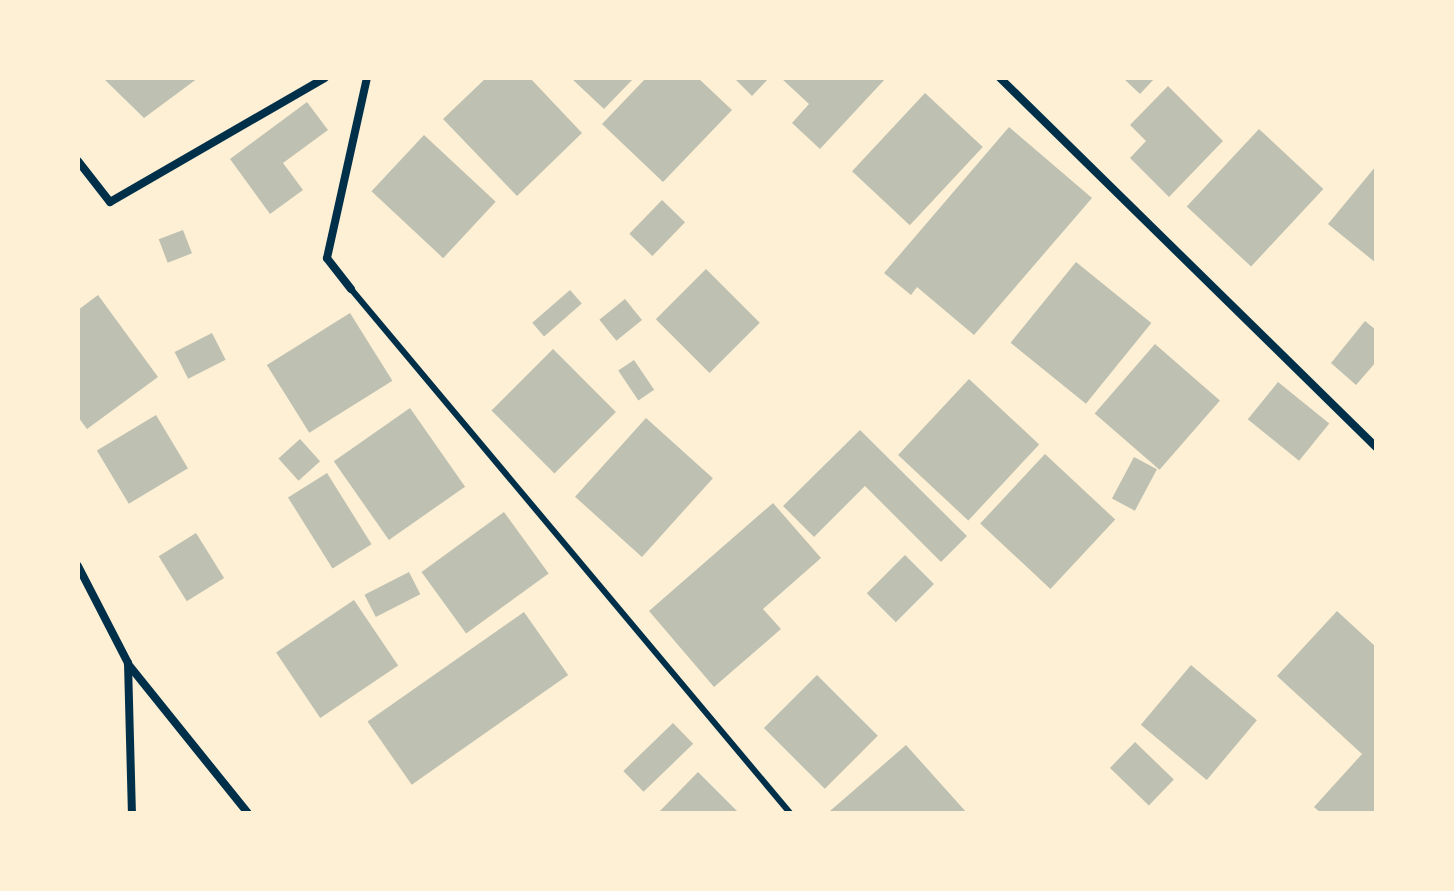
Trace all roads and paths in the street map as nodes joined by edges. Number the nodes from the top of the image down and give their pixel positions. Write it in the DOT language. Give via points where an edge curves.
graph roads {
  1 [pos="325,78"];
  2 [pos="367,78"];
  3 [pos="1000,78"];
  4 [pos="78,161"];
  5 [pos="351,289"];
  6 [pos="1376,447"];
  7 [pos="78,566"];
  8 [pos="128,663"];
  9 [pos="132,813"];
  10 [pos="248,813"];
  11 [pos="790,813"];
  1 -- 4 [label="street" via="110,202"];
  2 -- 5 [label="street" via="327,258"];
  3 -- 6 [label="street"];
  5 -- 11 [label="lane"];
  7 -- 8 [label="street"];
  8 -- 9 [label="street"];
  8 -- 10 [label="street"];
}
